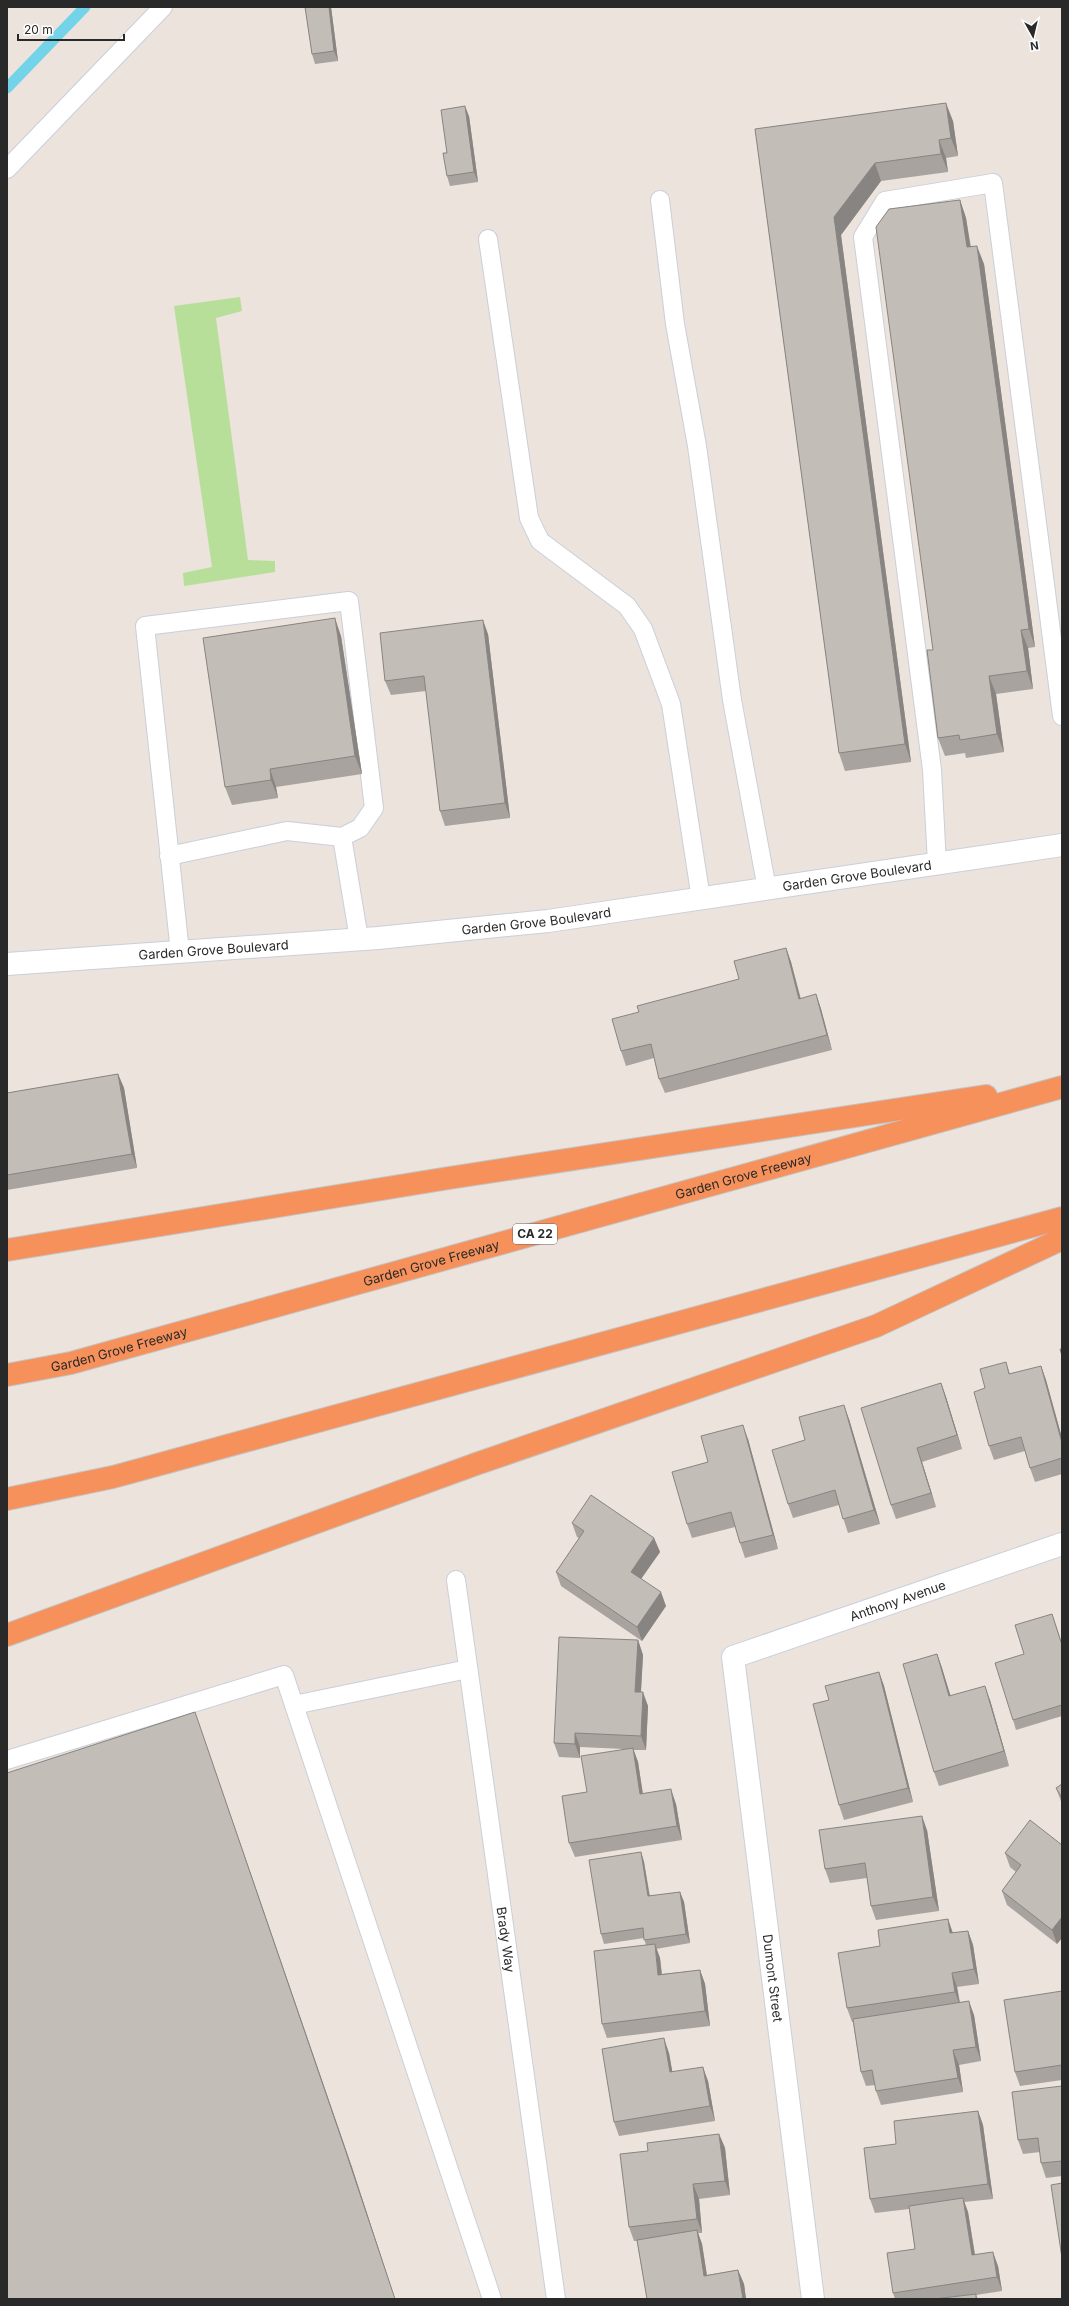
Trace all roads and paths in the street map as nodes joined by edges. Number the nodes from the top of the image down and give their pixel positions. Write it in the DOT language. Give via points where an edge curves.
graph roads {
  1 [pos="163,7"];
  2 [pos="7,169"];
  3 [pos="660,200"];
  4 [pos="488,239"];
  5 [pos="1062,716"];
  6 [pos="342,837"];
  7 [pos="1062,845"];
  8 [pos="170,856"];
  9 [pos="937,864"];
  10 [pos="767,889"];
  11 [pos="701,899"];
  12 [pos="359,939"];
  13 [pos="180,952"];
  14 [pos="7,964"];
  15 [pos="1062,1086"];
  16 [pos="1062,1218"];
  17 [pos="1062,1239"];
  18 [pos="7,1250"];
  19 [pos="7,1375"];
  20 [pos="7,1499"];
  21 [pos="1062,1544"];
  22 [pos="456,1580"];
  23 [pos="7,1635"];
  24 [pos="732,1657"];
  25 [pos="468,1669"];
  26 [pos="294,1705"];
  27 [pos="7,1760"];
  28 [pos="492,2299"];
  29 [pos="556,2299"];
  30 [pos="813,2299"];
  1 -- 2 [label="lane"];
  3 -- 10 [label="lane" via="675,324 696,446 732,700"];
  4 -- 11 [label="lane" via="530,518 540,541 627,606 643,629 671,704"];
  5 -- 9 [label="lane" via="993,183 885,201 863,237 932,770"];
  6 -- 8 [label="lane" via="287,831"];
  6 -- 8 [label="lane" via="360,828 374,808 349,601 145,626"];
  6 -- 12 [label="lane"];
  7 -- 9 [label="main road, Garden Grove Boulevard"];
  8 -- 13 [label="lane"];
  9 -- 10 [label="main road, Garden Grove Boulevard"];
  10 -- 11 [label="main road, Garden Grove Boulevard"];
  11 -- 12 [label="main road, Garden Grove Boulevard" via="548,921"];
  12 -- 13 [label="main road, Garden Grove Boulevard"];
  13 -- 14 [label="main road, Garden Grove Boulevard"];
  15 -- 18 [label="highway" via="449,1178"];
  15 -- 19 [label="highway, Garden Grove Freeway / CA 22" via="71,1363"];
  16 -- 20 [label="highway" via="113,1477"];
  17 -- 23 [label="highway" via="876,1326 476,1464"];
  21 -- 24 [label="main road, Anthony Avenue"];
  22 -- 25 [label="lane, Brady Way"];
  24 -- 30 [label="main road, Dumont Street"];
  25 -- 26 [label="lane"];
  25 -- 29 [label="lane, Brady Way"];
  26 -- 27 [label="lane" via="284,1675"];
  26 -- 28 [label="lane"];
}
